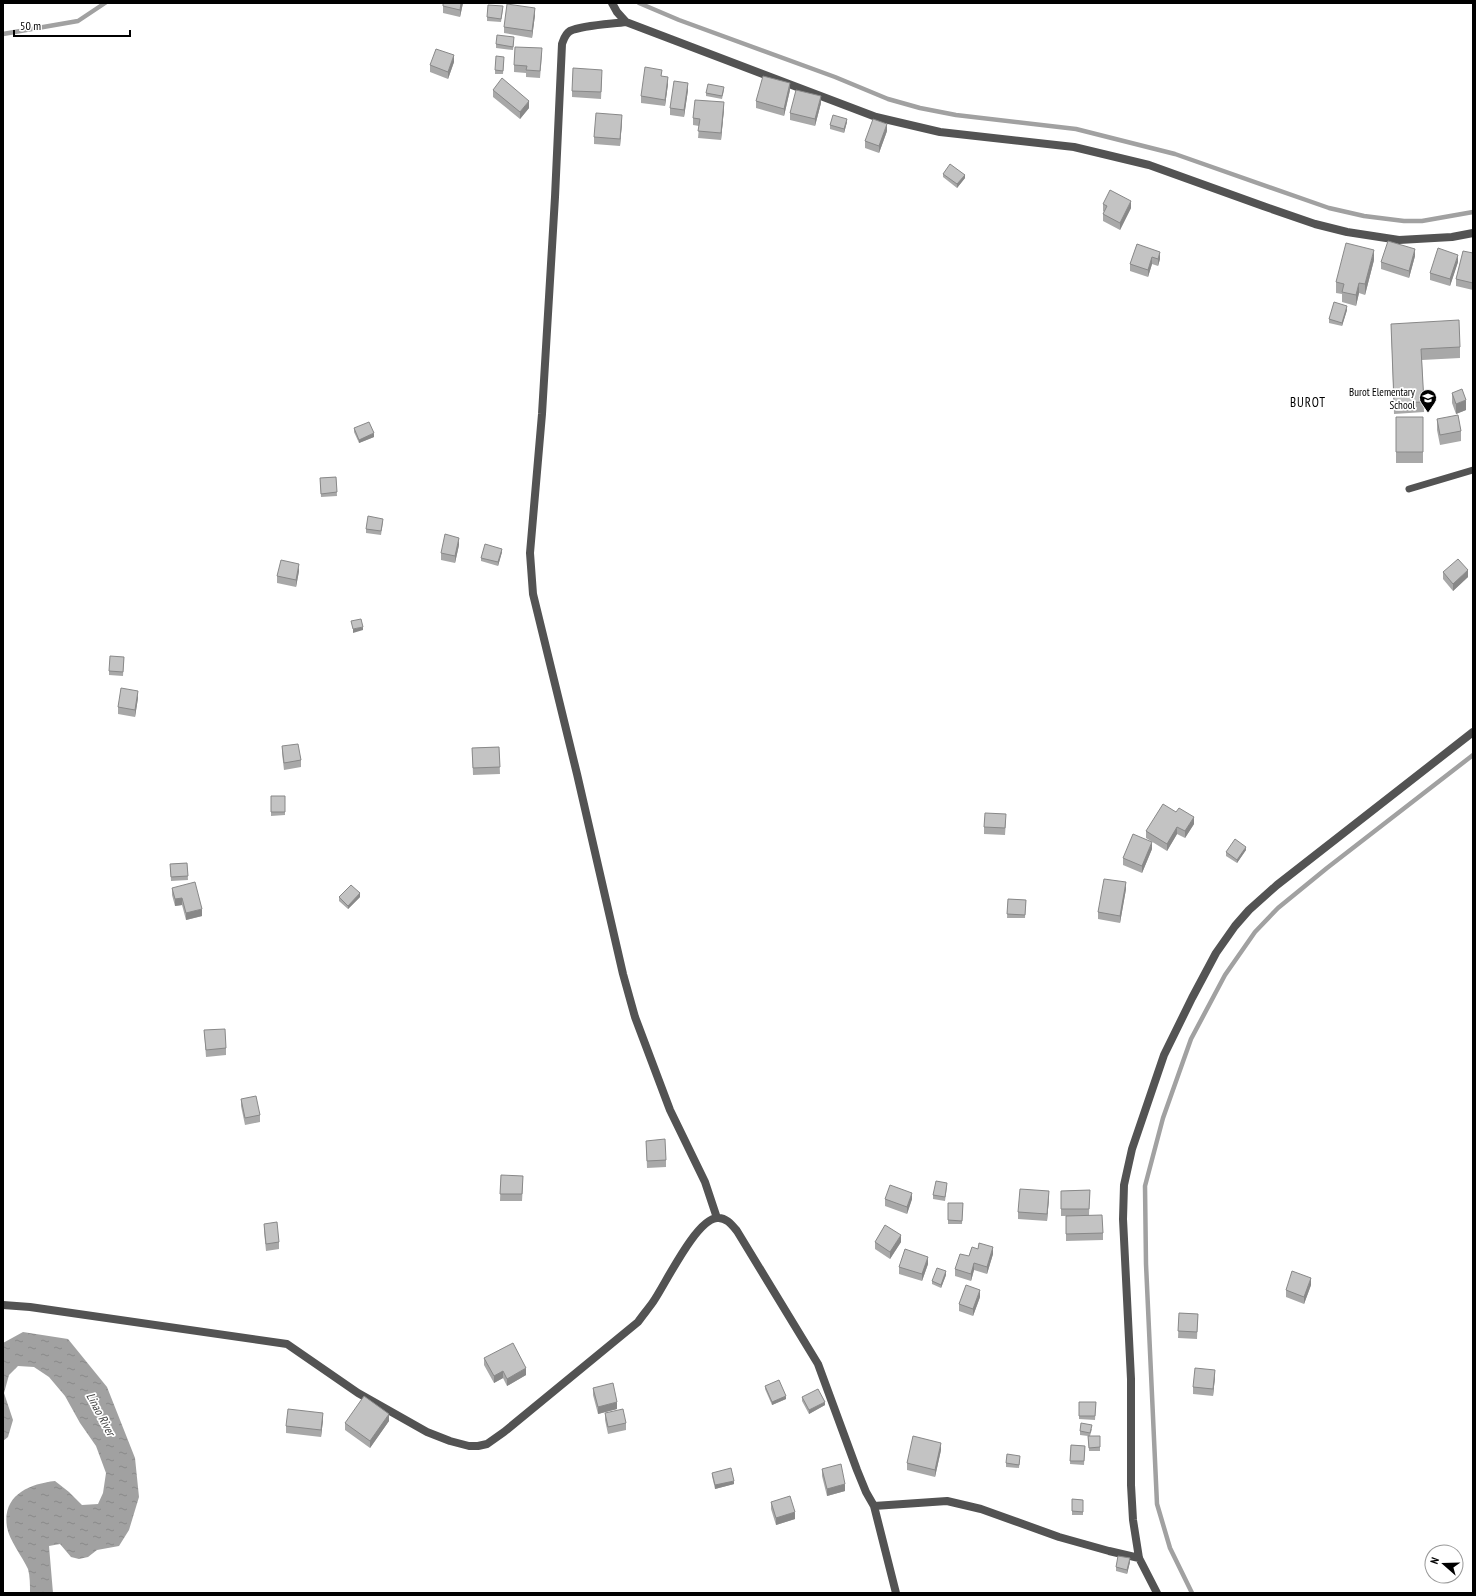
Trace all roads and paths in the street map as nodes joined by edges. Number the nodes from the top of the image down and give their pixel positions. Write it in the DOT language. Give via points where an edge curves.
graph roads {
  1 [pos="612,3"];
  2 [pos="626,22"];
  3 [pos="1473,233"];
  4 [pos="1473,470"];
  5 [pos="1409,489"];
  6 [pos="1473,732"];
  7 [pos="717,1218"];
  8 [pos="3,1305"];
  9 [pos="874,1506"];
  10 [pos="1139,1558"];
  11 [pos="896,1593"];
  12 [pos="1157,1593"];
  1 -- 2 [label="street"];
  2 -- 3 [label="street" via="876,117 940,132 1074,147 1149,165 1314,224 1347,232 1399,240 1452,237"];
  2 -- 7 [label="street" via="570,32 562,44 542,414 530,553 532,594 578,774 633,1010 670,1110 705,1182"];
  4 -- 5 [label="lane"];
  6 -- 10 [label="street" via="1282,880 1249,910 1216,953 1164,1055 1132,1149 1124,1185 1123,1219 1131,1379 1131,1485"];
  7 -- 8 [label="street" via="706,1223 693,1237 638,1322 504,1432 487,1444 478,1446 450,1441 426,1432 358,1394 287,1344"];
  7 -- 9 [label="street" via="725,1220 737,1231 818,1364 857,1470"];
  9 -- 10 [label="street" via="946,1501 981,1509 1059,1537"];
  9 -- 11 [label="street"];
  10 -- 12 [label="street"];
}
